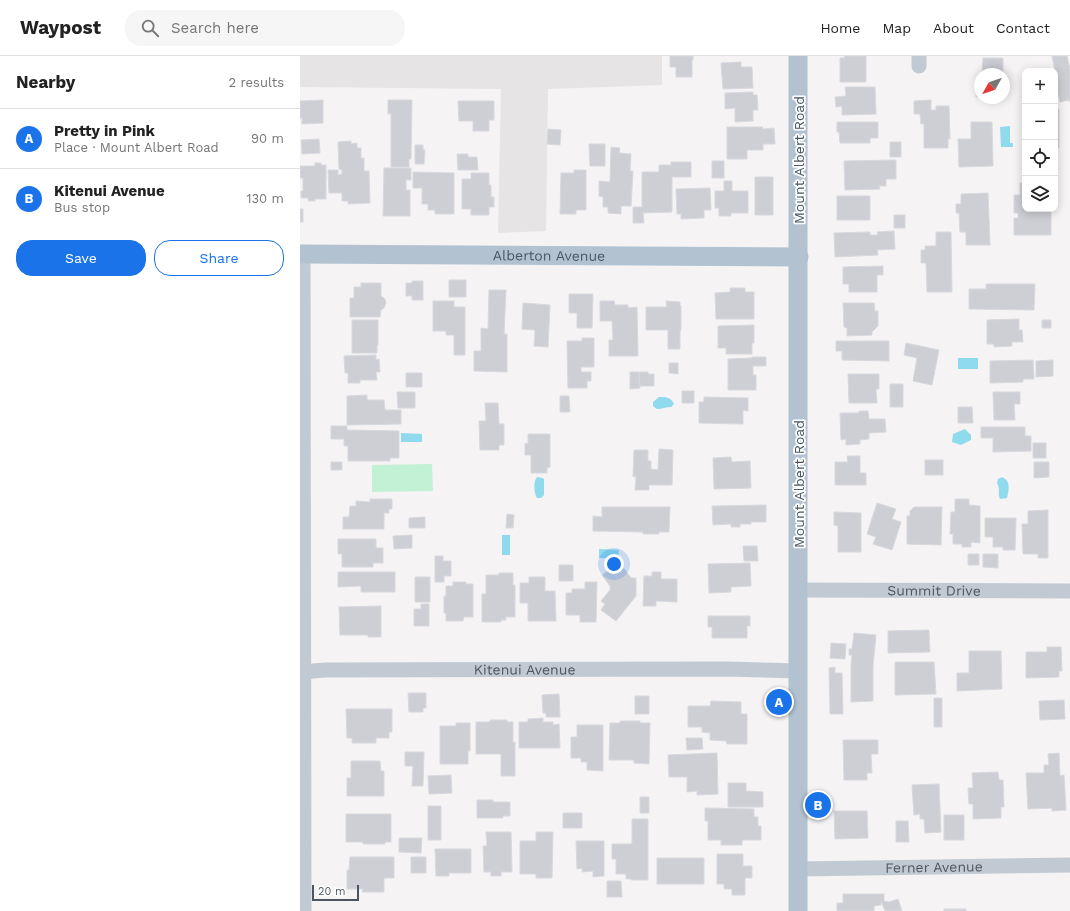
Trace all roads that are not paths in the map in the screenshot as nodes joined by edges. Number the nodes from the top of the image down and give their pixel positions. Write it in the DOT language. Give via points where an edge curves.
graph roads {
  1 [pos="798,56"];
  2 [pos="302,254"];
  3 [pos="799,256"];
  4 [pos="799,590"];
  5 [pos="1070,590"];
  6 [pos="798,671"];
  7 [pos="302,674"];
  8 [pos="1070,865"];
  9 [pos="798,869"];
  10 [pos="304,911"];
  11 [pos="798,911"];
  1 -- 3 [label="main road, Mount Albert Road"];
  2 -- 3 [label="main road, Alberton Avenue"];
  2 -- 7 [label="street"];
  3 -- 4 [label="main road, Mount Albert Road"];
  4 -- 5 [label="street, Summit Drive"];
  4 -- 6 [label="main road, Mount Albert Road"];
  6 -- 7 [label="street, Kitenui Avenue" via="342,670"];
  6 -- 9 [label="main road, Mount Albert Road"];
  7 -- 10 [label="street"];
  8 -- 9 [label="street, Ferner Avenue"];
  9 -- 11 [label="main road, Mount Albert Road"];
}
